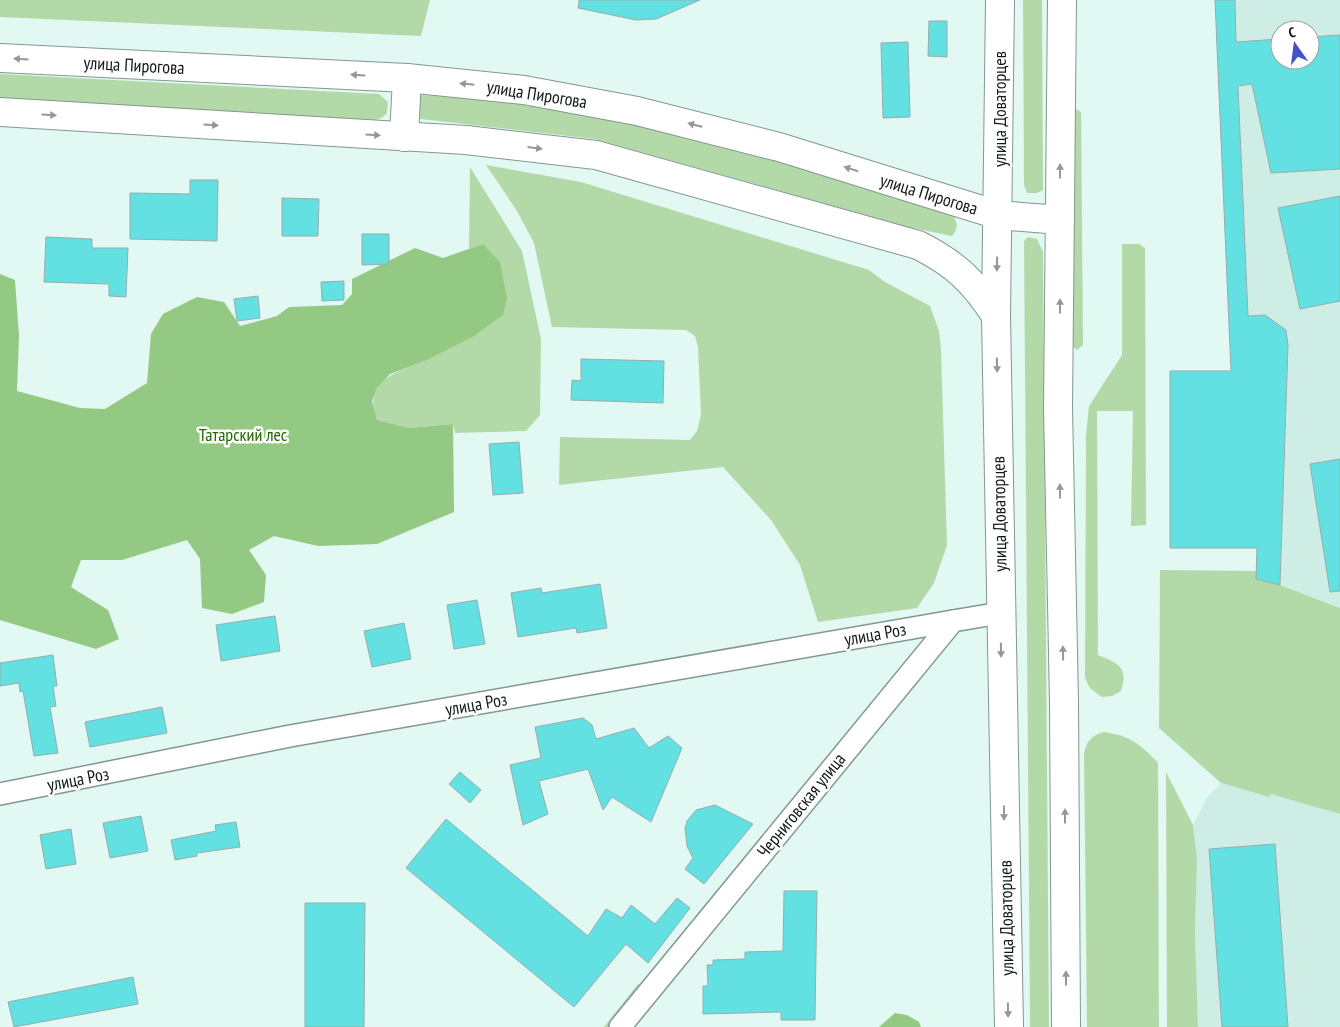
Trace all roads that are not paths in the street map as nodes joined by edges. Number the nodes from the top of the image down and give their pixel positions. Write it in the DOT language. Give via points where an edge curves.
graph roads {
  1 [pos="1000,0"];
  2 [pos="1062,0"];
  3 [pos="0,58"];
  4 [pos="407,78"];
  5 [pos="0,112"];
  6 [pos="404,136"];
  7 [pos="998,215"];
  8 [pos="1060,220"];
  9 [pos="996,316"];
  10 [pos="1000,613"];
  11 [pos="953,620"];
  12 [pos="0,794"];
  13 [pos="620,1027"];
  14 [pos="1008,1027"];
  15 [pos="1066,1027"];
  1 -- 7 [label="main road, улица Доваторцев"];
  8 -- 2 [label="main road, one-way"];
  4 -- 3 [label="main road, улица Пирогова, one-way"];
  4 -- 6 [label="main road"];
  7 -- 4 [label="main road, улица Пирогова, one-way" via="779,147 637,111 524,90"];
  5 -- 6 [label="main road, one-way"];
  6 -- 9 [label="main road, one-way" via="596,155 918,246 944,258 964,273"];
  7 -- 8 [label="main road, улица Пирогова"];
  7 -- 9 [label="main road, улица Доваторцев, one-way"];
  15 -- 8 [label="main road, one-way" via="1058,408"];
  9 -- 10 [label="main road, улица Доваторцев, one-way"];
  10 -- 11 [label="street"];
  10 -- 14 [label="main road, улица Доваторцев, one-way"];
  11 -- 12 [label="street, улица Роз" via="309,733"];
  11 -- 13 [label="street, Черниговская улица"];
}
